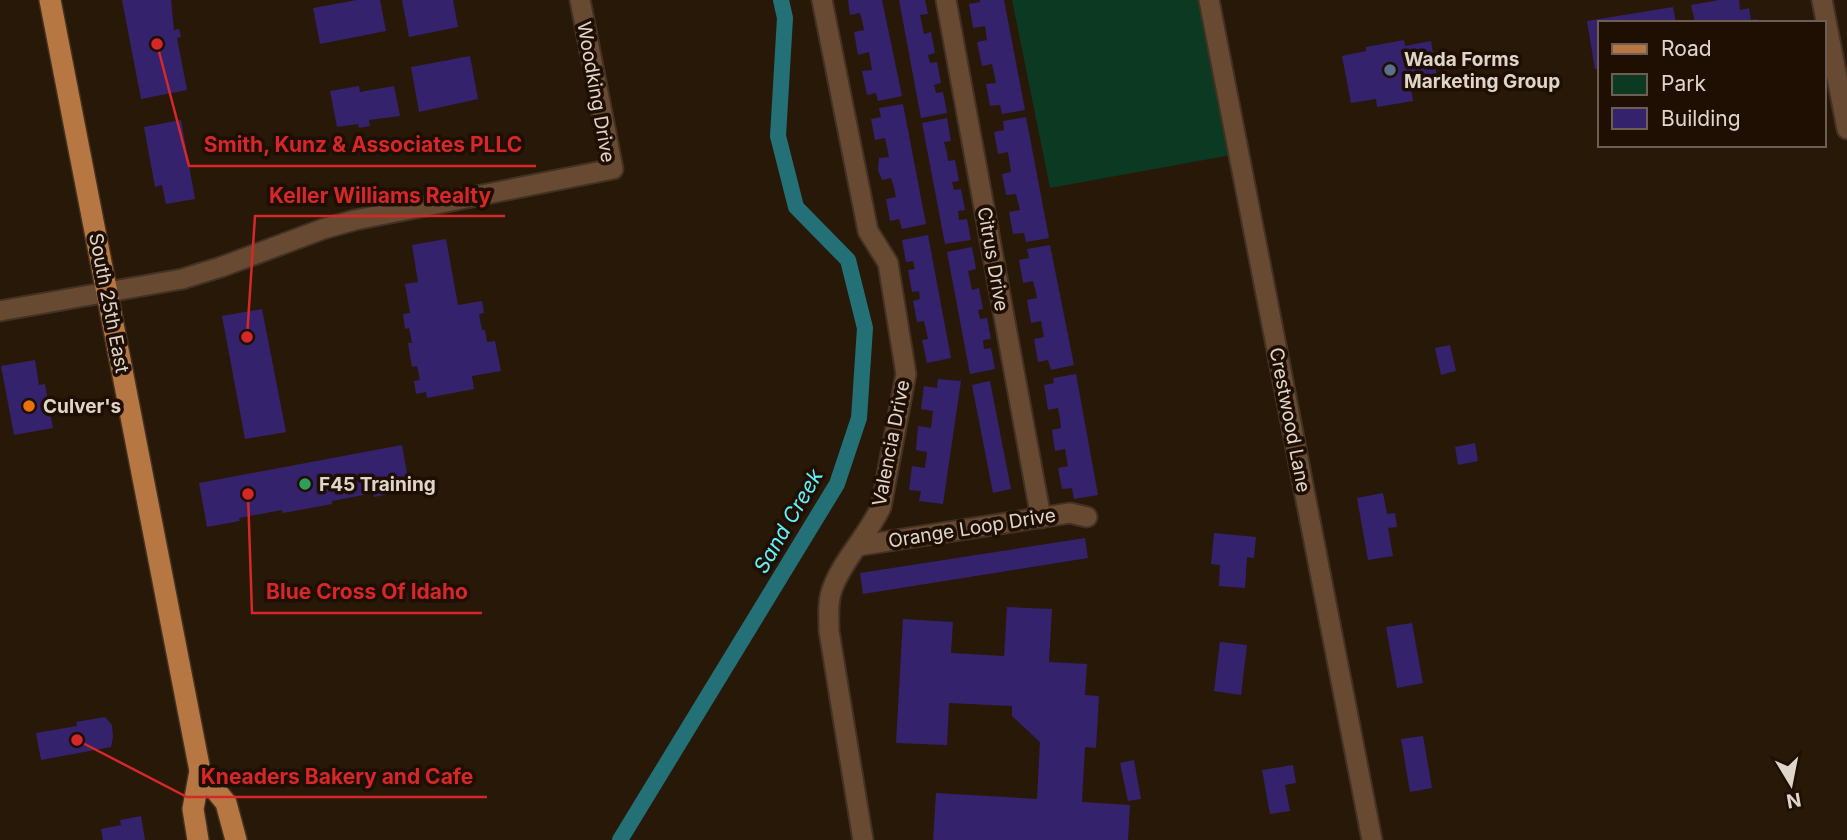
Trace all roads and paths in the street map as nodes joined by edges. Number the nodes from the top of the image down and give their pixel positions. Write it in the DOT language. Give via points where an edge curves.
graph roads {
  1 [pos="50,0"];
  2 [pos="580,0"];
  3 [pos="822,0"];
  4 [pos="946,0"];
  5 [pos="1209,0"];
  6 [pos="1822,0"];
  7 [pos="1847,129"];
  8 [pos="107,292"];
  9 [pos="0,311"];
  10 [pos="1087,517"];
  11 [pos="1041,518"];
  12 [pos="857,546"];
  13 [pos="200,771"];
  14 [pos="198,840"];
  15 [pos="236,840"];
  16 [pos="863,840"];
  17 [pos="1371,840"];
  1 -- 8 [label="main road, South 25th East"];
  2 -- 8 [label="street, Woodking Drive" via="613,169 355,220 221,267"];
  3 -- 12 [label="street, Valencia Drive" via="867,231 888,263 906,374 881,507"];
  4 -- 11 [label="street, Citrus Drive"];
  5 -- 17 [label="street, Crestwood Lane"];
  6 -- 7 [label="street"];
  8 -- 9 [label="street"];
  8 -- 13 [label="main road, South 25th East"];
  10 -- 11 [label="street, Orange Loop Drive" via="1070,513"];
  11 -- 12 [label="street, Orange Loop Drive"];
  12 -- 16 [label="street, Valencia Drive" via="833,587 828,610"];
  13 -- 14 [label="main road, South 25th East" via="193,809"];
  13 -- 15 [label="main road, South 25th East" via="226,803"];
}
